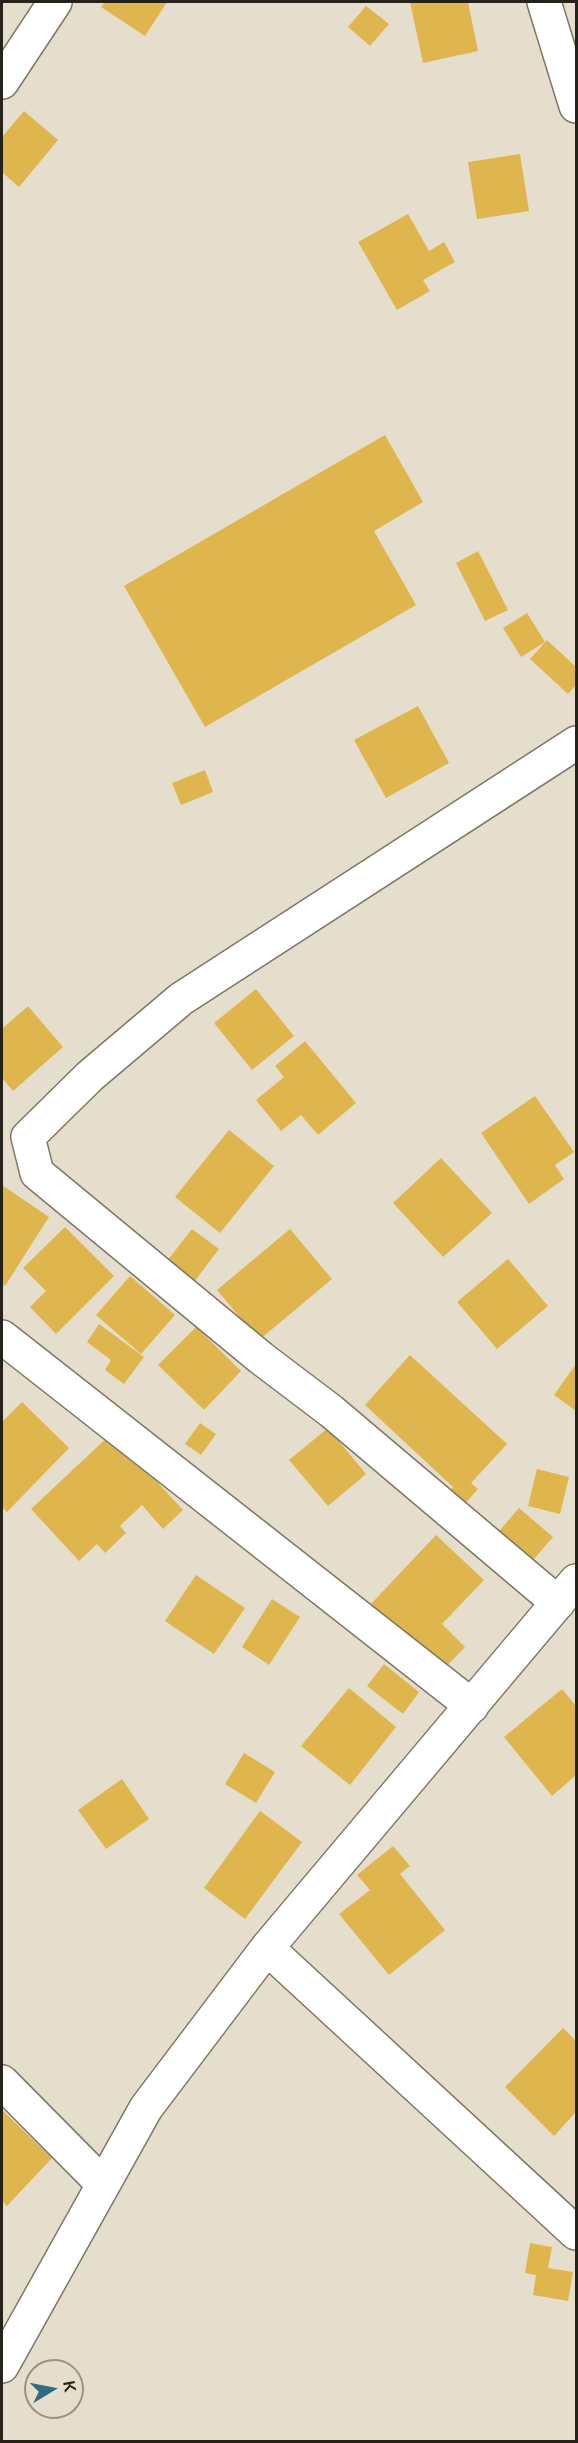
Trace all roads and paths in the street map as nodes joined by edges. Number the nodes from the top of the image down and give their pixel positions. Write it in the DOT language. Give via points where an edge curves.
graph roads {
  1 [pos="55,2"];
  2 [pos="544,2"];
  3 [pos="2,82"];
  4 [pos="576,106"];
  5 [pos="576,743"];
  6 [pos="2,1337"];
  7 [pos="567,1592"];
  8 [pos="472,1706"];
  9 [pos="267,1948"];
  10 [pos="2,2082"];
  11 [pos="104,2184"];
  12 [pos="576,2233"];
  13 [pos="2,2366"];
  1 -- 3 [label="street"];
  2 -- 4 [label="street"];
  5 -- 7 [label="street" via="181,999 90,1076 28,1137 37,1173 261,1358"];
  6 -- 8 [label="street"];
  7 -- 8 [label="street"];
  8 -- 9 [label="street"];
  9 -- 11 [label="street" via="146,2108"];
  9 -- 12 [label="street"];
  10 -- 11 [label="street"];
  11 -- 13 [label="street"];
}
